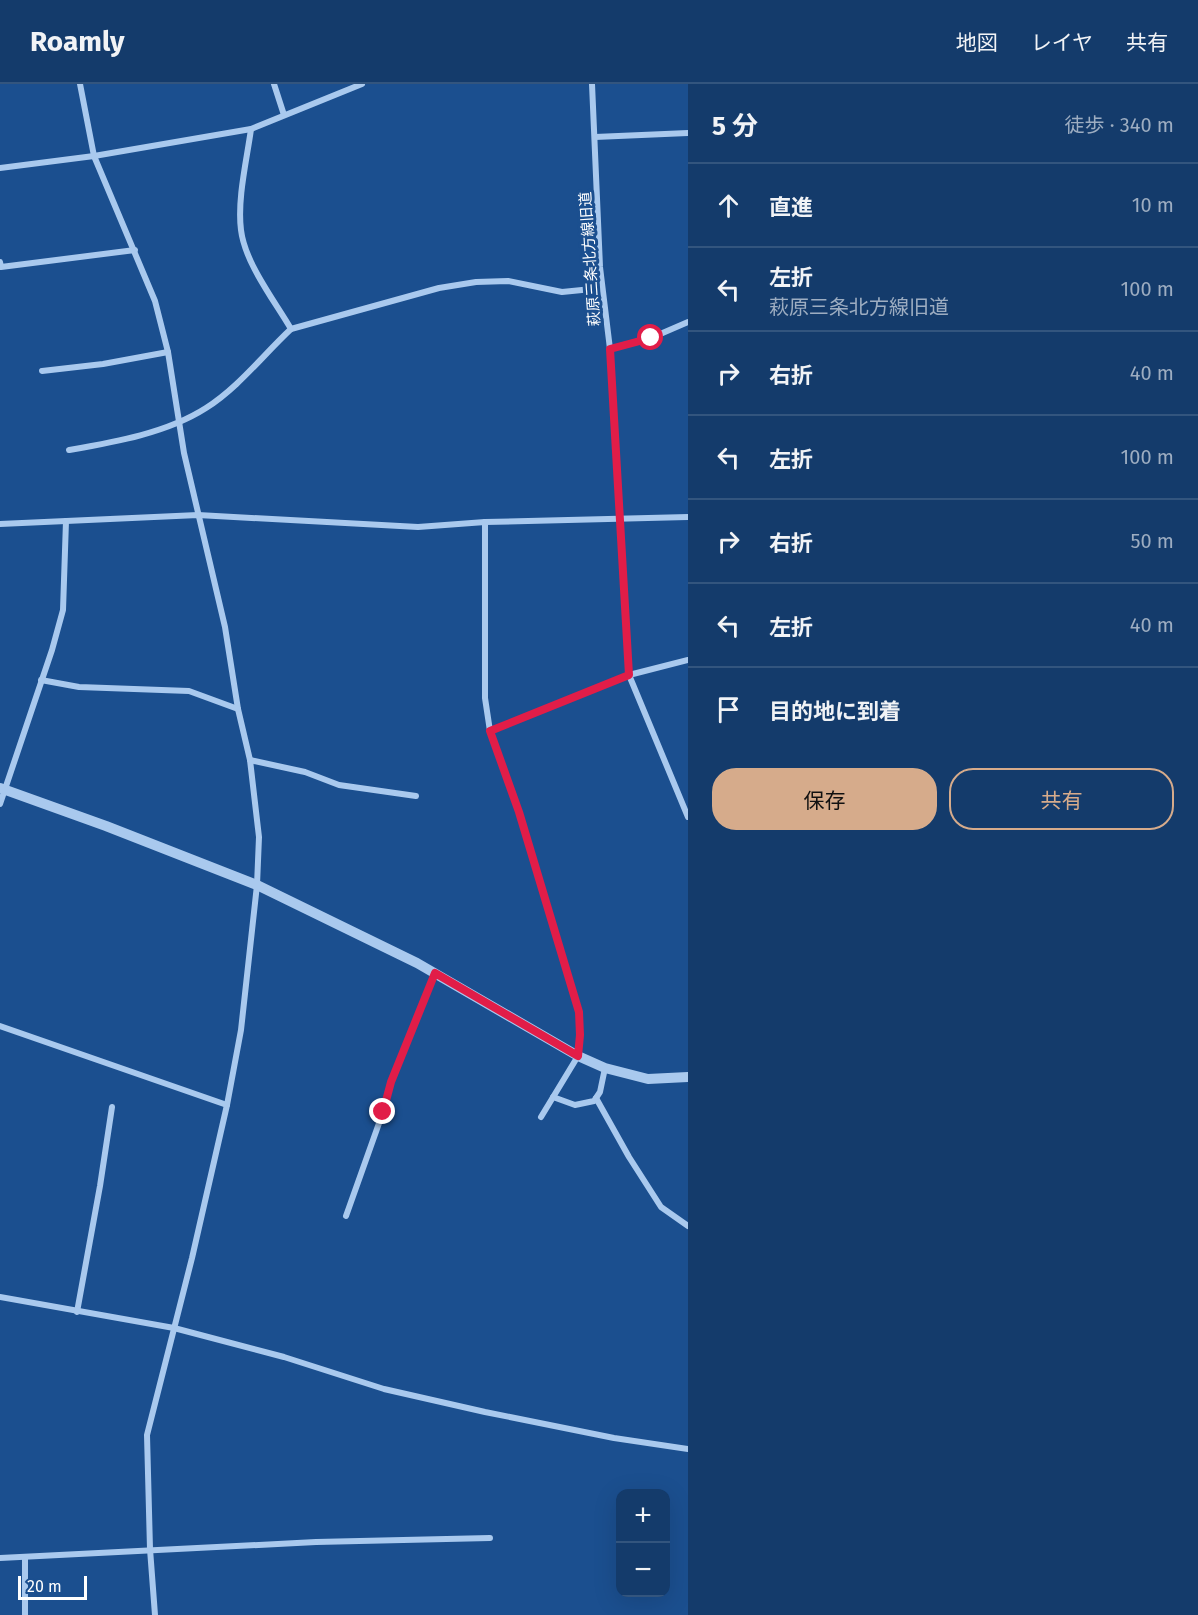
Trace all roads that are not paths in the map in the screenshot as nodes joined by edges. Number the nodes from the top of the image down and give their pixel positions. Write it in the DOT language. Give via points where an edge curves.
graph roads {
  1 [pos="80,84"];
  2 [pos="274,84"];
  3 [pos="362,84"];
  4 [pos="592,84"];
  5 [pos="284,115"];
  6 [pos="251,129"];
  7 [pos="688,133"];
  8 [pos="595,137"];
  9 [pos="94,156"];
  10 [pos="0,168"];
  11 [pos="135,250"];
  12 [pos="0,262"];
  13 [pos="602,288"];
  14 [pos="688,322"];
  15 [pos="291,329"];
  16 [pos="610,349"];
  17 [pos="168,352"];
  18 [pos="42,370"];
  19 [pos="179,421"];
  20 [pos="69,450"];
  21 [pos="198,515"];
  22 [pos="688,517"];
  23 [pos="620,520"];
  24 [pos="66,521"];
  25 [pos="485,522"];
  26 [pos="0,524"];
  27 [pos="688,660"];
  28 [pos="629,675"];
  29 [pos="41,680"];
  30 [pos="238,709"];
  31 [pos="490,731"];
  32 [pos="249,760"];
  33 [pos="3,789"];
  34 [pos="416,796"];
  35 [pos="0,804"];
  36 [pos="688,817"];
  37 [pos="257,885"];
  38 [pos="435,973"];
  39 [pos="0,1026"];
  40 [pos="578,1056"];
  41 [pos="605,1068"];
  42 [pos="688,1077"];
  43 [pos="553,1097"];
  44 [pos="596,1098"];
  45 [pos="227,1105"];
  46 [pos="112,1107"];
  47 [pos="541,1117"];
  48 [pos="346,1216"];
  49 [pos="688,1226"];
  50 [pos="0,1297"];
  51 [pos="77,1312"];
  52 [pos="174,1328"];
  53 [pos="688,1449"];
  54 [pos="490,1538"];
  55 [pos="150,1549"];
  56 [pos="25,1557"];
  57 [pos="0,1558"];
  58 [pos="25,1615"];
  59 [pos="155,1615"];
  1 -- 9 [label="street"];
  2 -- 5 [label="street"];
  3 -- 5 [label="street"];
  4 -- 8 [label="street, 萩原三条北方線旧道"];
  5 -- 6 [label="street"];
  6 -- 9 [label="street"];
  6 -- 15 [label="street" via="241,230 248,255"];
  7 -- 8 [label="street"];
  8 -- 13 [label="street, 萩原三条北方線旧道"];
  9 -- 10 [label="street"];
  9 -- 11 [label="street"];
  11 -- 12 [label="street" via="1,267"];
  11 -- 17 [label="street" via="155,301"];
  13 -- 15 [label="street" via="562,292 508,281 476,282 439,288"];
  13 -- 16 [label="street, 萩原三条北方線旧道"];
  14 -- 16 [label="street" via="651,338"];
  15 -- 19 [label="street" via="231,388 206,408"];
  16 -- 23 [label="street, 萩原三条北方線旧道"];
  17 -- 18 [label="street"];
  17 -- 19 [label="street"];
  19 -- 20 [label="street" via="108,443"];
  19 -- 21 [label="street"];
  21 -- 24 [label="street"];
  21 -- 25 [label="street" via="418,527"];
  21 -- 30 [label="street" via="225,627"];
  22 -- 23 [label="street"];
  23 -- 25 [label="street"];
  23 -- 28 [label="street, 萩原三条北方線旧道"];
  24 -- 26 [label="street"];
  24 -- 29 [label="street" via="63,610"];
  25 -- 31 [label="street" via="485,698"];
  27 -- 28 [label="street"];
  28 -- 31 [label="street"];
  28 -- 36 [label="street, 萩原三条北方線旧道"];
  29 -- 30 [label="street" via="79,687 189,691"];
  29 -- 33 [label="street"];
  30 -- 32 [label="street"];
  31 -- 40 [label="street" via="519,812 579,1012"];
  32 -- 34 [label="street" via="305,772 339,785"];
  32 -- 37 [label="street" via="259,837"];
  33 -- 35 [label="street"];
  33 -- 37 [label="street"];
  37 -- 38 [label="street"];
  37 -- 45 [label="street" via="241,1030"];
  38 -- 40 [label="street"];
  38 -- 48 [label="street" via="391,1082"];
  39 -- 45 [label="street"];
  40 -- 41 [label="street"];
  40 -- 43 [label="street"];
  41 -- 42 [label="street" via="648,1079"];
  41 -- 44 [label="street"];
  43 -- 44 [label="street" via="574,1105"];
  43 -- 47 [label="street"];
  44 -- 49 [label="street" via="661,1208"];
  45 -- 52 [label="street"];
  46 -- 51 [label="street"];
  50 -- 51 [label="street"];
  51 -- 52 [label="street"];
  52 -- 53 [label="street" via="395,1392 614,1438"];
  52 -- 55 [label="street" via="147,1435"];
  54 -- 55 [label="street"];
  55 -- 56 [label="street"];
  55 -- 59 [label="street"];
  56 -- 57 [label="street"];
  56 -- 58 [label="street"];
}
